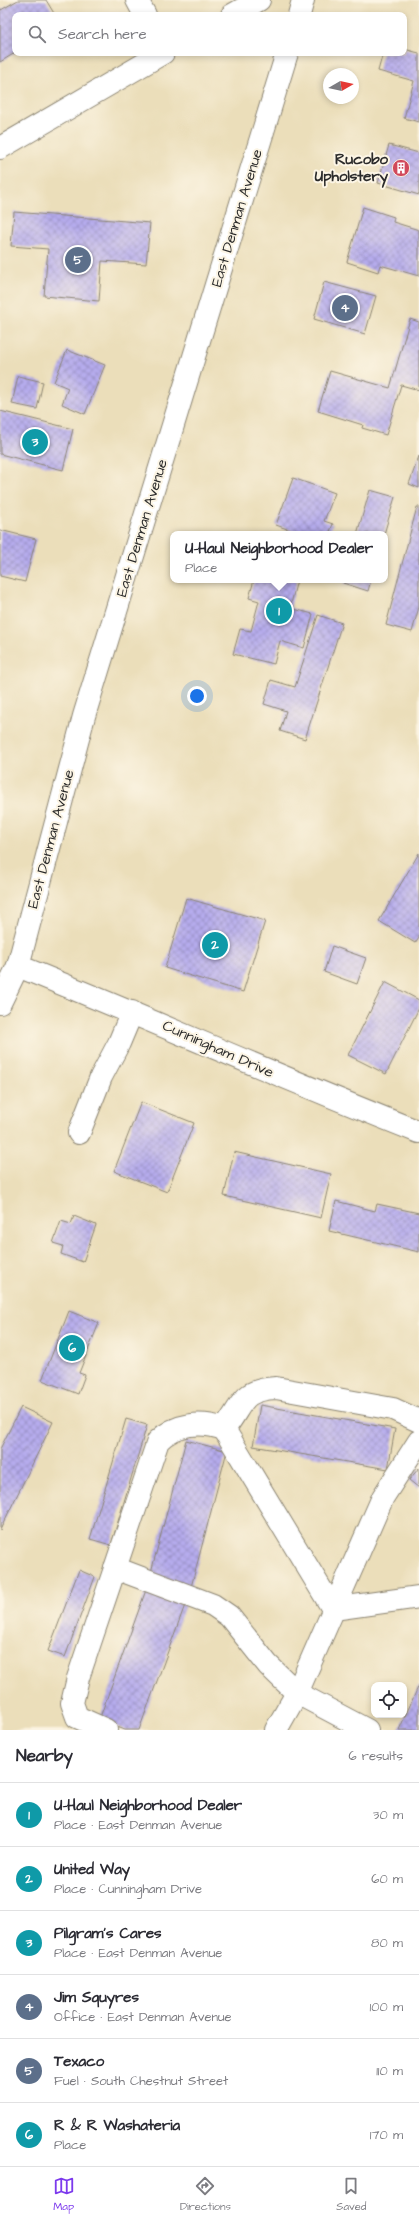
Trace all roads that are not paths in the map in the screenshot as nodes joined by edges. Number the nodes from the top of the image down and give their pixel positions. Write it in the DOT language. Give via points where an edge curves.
graph roads {
  1 [pos="137,0"];
  2 [pos="259,0"];
  3 [pos="303,0"];
  4 [pos="143,12"];
  5 [pos="237,12"];
  6 [pos="300,12"];
  7 [pos="158,56"];
  8 [pos="286,56"];
  9 [pos="0,148"];
  10 [pos="18,966"];
  11 [pos="0,1003"];
  12 [pos="132,1012"];
  13 [pos="419,1132"];
  14 [pos="79,1133"];
  15 [pos="419,1421"];
  16 [pos="224,1429"];
  17 [pos="419,1441"];
  18 [pos="115,1568"];
  19 [pos="419,1597"];
  20 [pos="333,1609"];
  21 [pos="297,1692"];
  22 [pos="106,1730"];
  23 [pos="276,1730"];
  24 [pos="366,1730"];
  1 -- 4 [label="street"];
  2 -- 5 [label="street"];
  3 -- 6 [label="street"];
  7 -- 9 [label="street"];
  8 -- 10 [label="street, East Denman Avenue" via="84,716"];
  10 -- 11 [label="street, East Denman Avenue"];
  10 -- 12 [label="street, Cunningham Drive"];
  12 -- 13 [label="street, Cunningham Drive" via="289,1080"];
  12 -- 14 [label="street" via="101,1077"];
  15 -- 16 [label="street" via="394,1409 276,1388 258,1389 243,1399"];
  16 -- 18 [label="street" via="209,1424 185,1426 168,1431 158,1441"];
  16 -- 20 [label="street"];
  17 -- 20 [label="street" via="383,1497"];
  18 -- 21 [label="street" via="213,1605 229,1616 268,1665"];
  18 -- 22 [label="street" via="72,1703 77,1717"];
  19 -- 20 [label="street"];
  20 -- 21 [label="street"];
  21 -- 23 [label="street"];
  21 -- 24 [label="street"];
}
